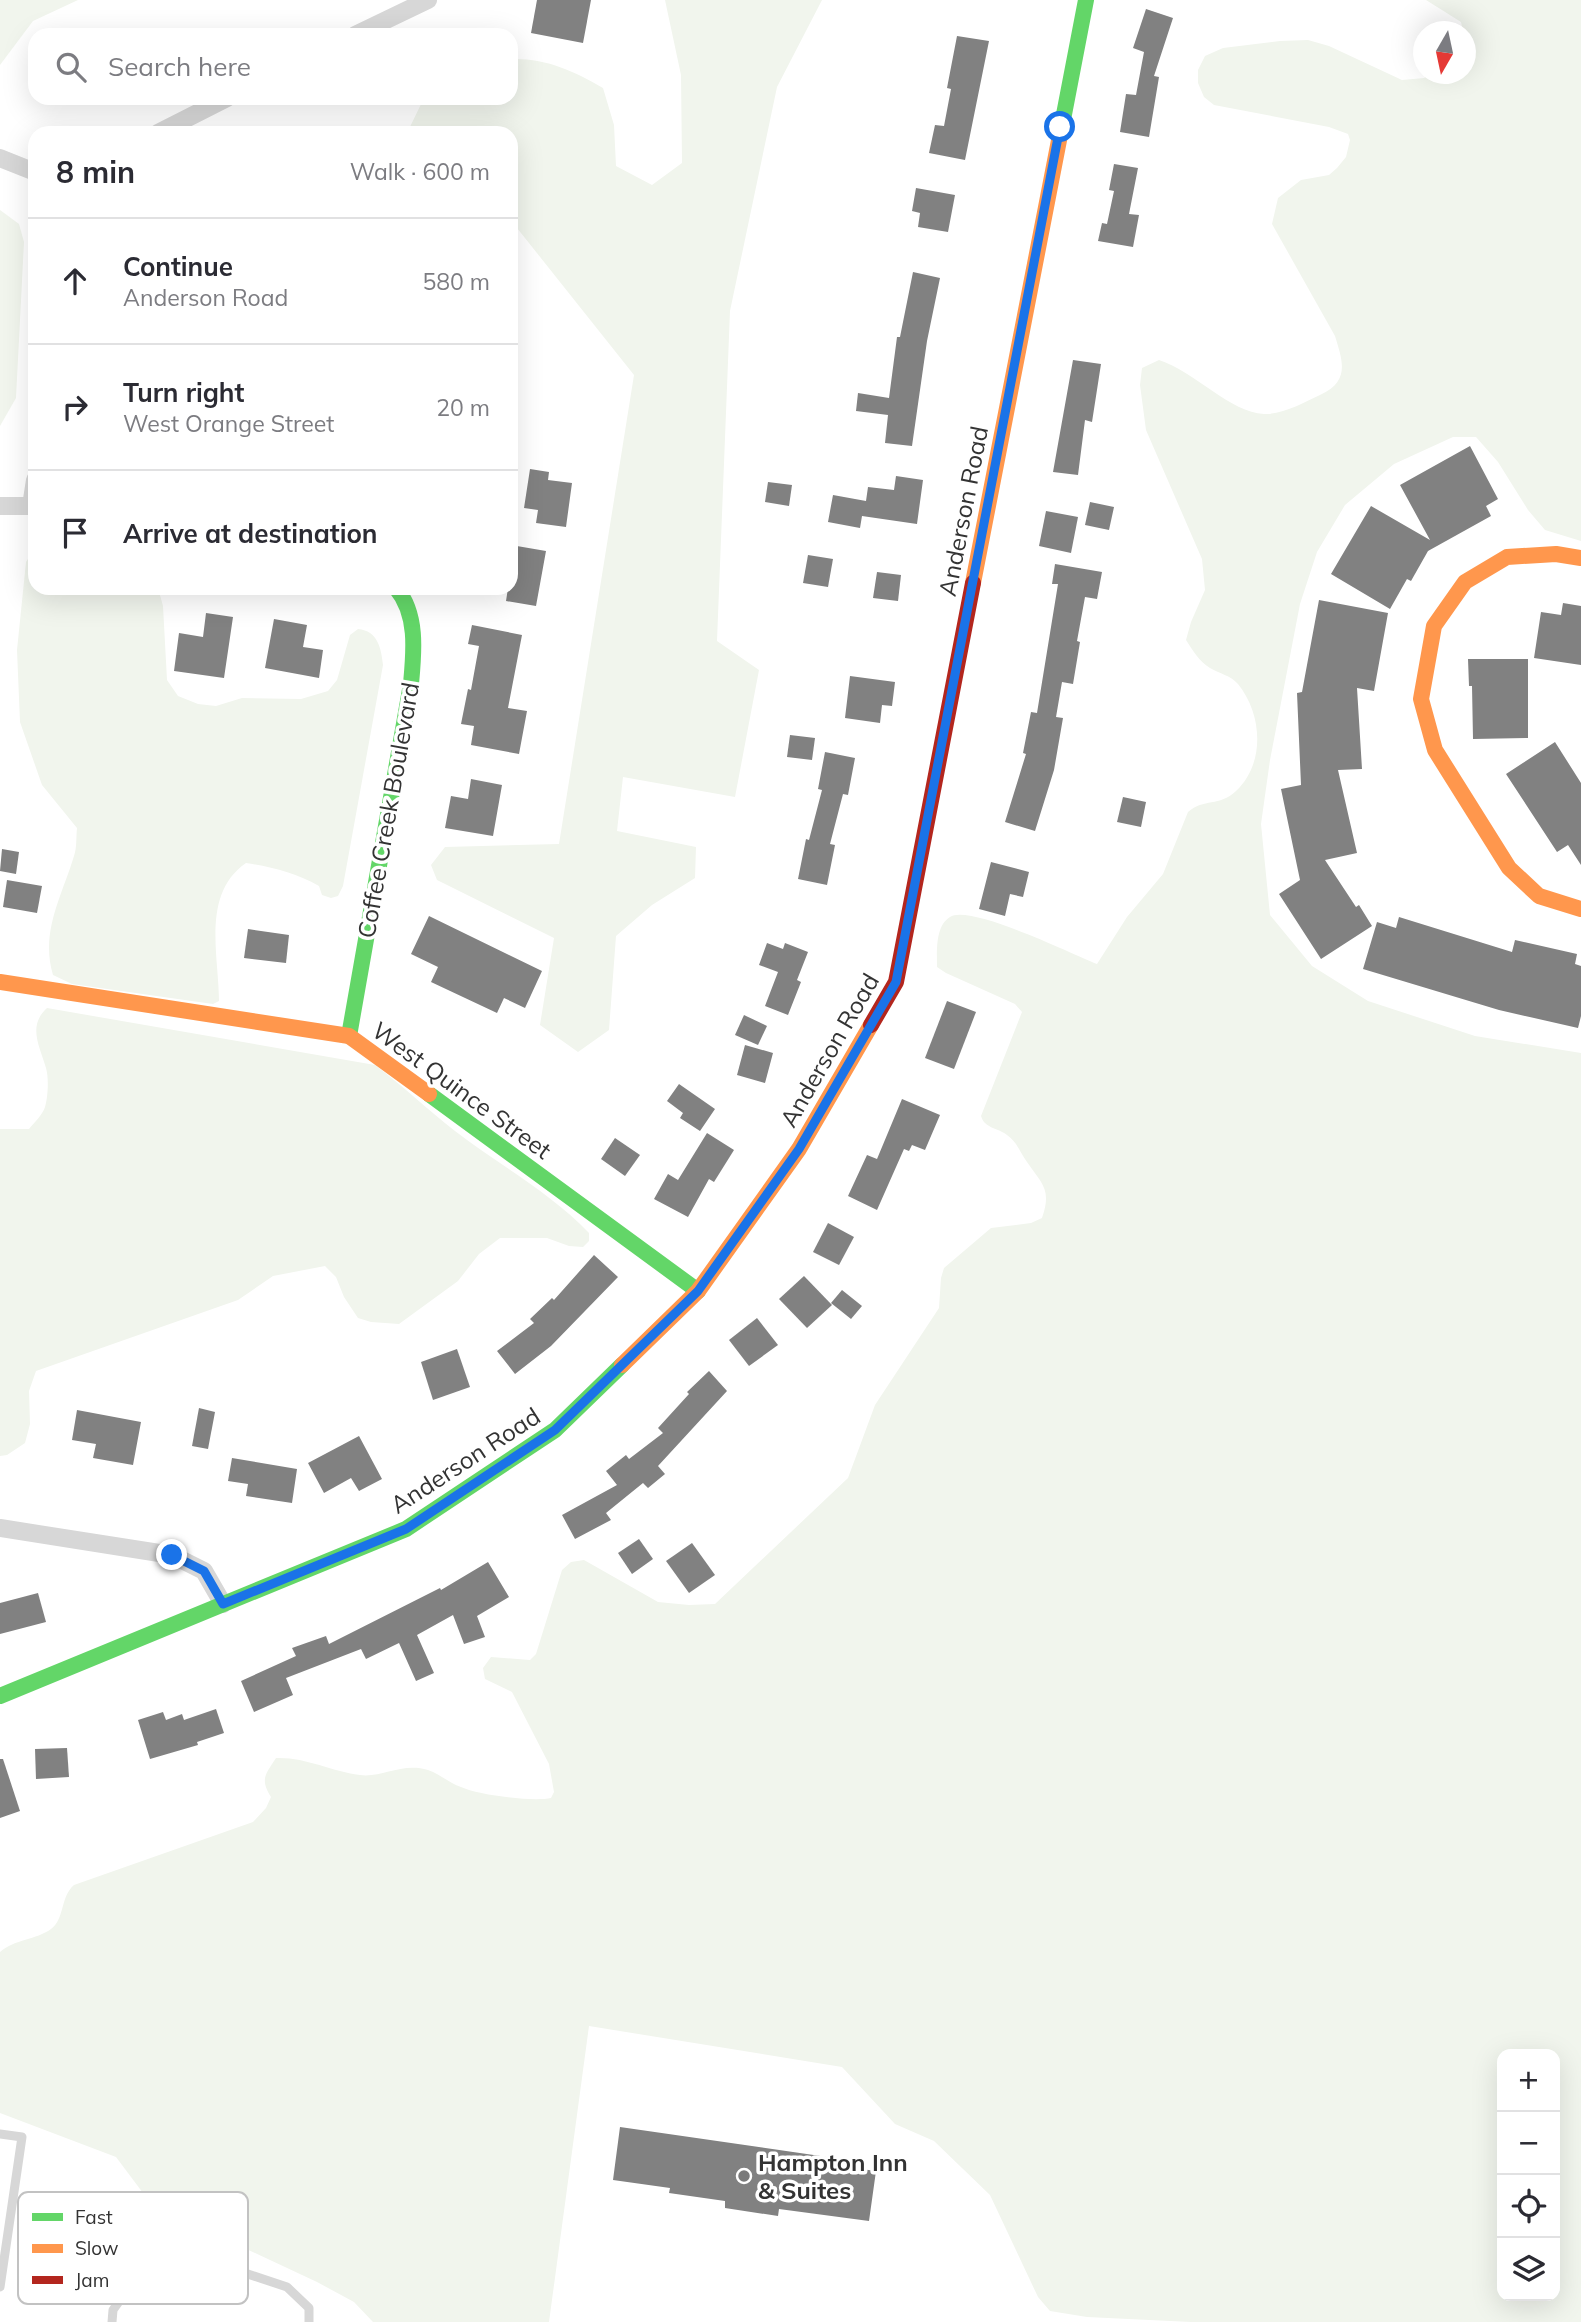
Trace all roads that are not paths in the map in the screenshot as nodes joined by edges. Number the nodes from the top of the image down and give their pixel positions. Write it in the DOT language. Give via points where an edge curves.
graph roads {
  1 [pos="428,0"];
  2 [pos="1086,0"];
  3 [pos="370,28"];
  4 [pos="213,105"];
  5 [pos="172,126"];
  6 [pos="0,158"];
  7 [pos="28,169"];
  8 [pos="0,506"];
  9 [pos="28,507"];
  10 [pos="1581,558"];
  11 [pos="403,595"];
  12 [pos="1581,909"];
  13 [pos="0,982"];
  14 [pos="349,1036"];
  15 [pos="698,1291"];
  16 [pos="0,1528"];
  17 [pos="223,1604"];
  18 [pos="0,1696"];
  19 [pos="0,2134"];
  20 [pos="248,2274"];
  21 [pos="0,2287"];
  22 [pos="117,2304"];
  23 [pos="112,2322"];
  24 [pos="309,2322"];
  1 -- 3 [label="street"];
  2 -- 15 [label="street, Anderson Road" via="896,982 799,1149"];
  4 -- 5 [label="street"];
  6 -- 7 [label="street"];
  8 -- 9 [label="street"];
  10 -- 12 [label="street" via="1556,554 1507,557 1465,582 1434,626 1421,699 1435,750 1509,868 1539,896"];
  11 -- 14 [label="street, Coffee Creek Boulevard" via="414,651 411,684"];
  13 -- 14 [label="street, West Quince Street"];
  14 -- 15 [label="street, West Quince Street"];
  15 -- 17 [label="street, Anderson Road" via="555,1430 406,1529"];
  16 -- 17 [label="street" via="172,1555 204,1571"];
  17 -- 18 [label="street, Anderson Road"];
  19 -- 21 [label="lane" via="22,2137"];
  20 -- 24 [label="lane" via="287,2287 309,2308"];
  22 -- 23 [label="lane"];
}
